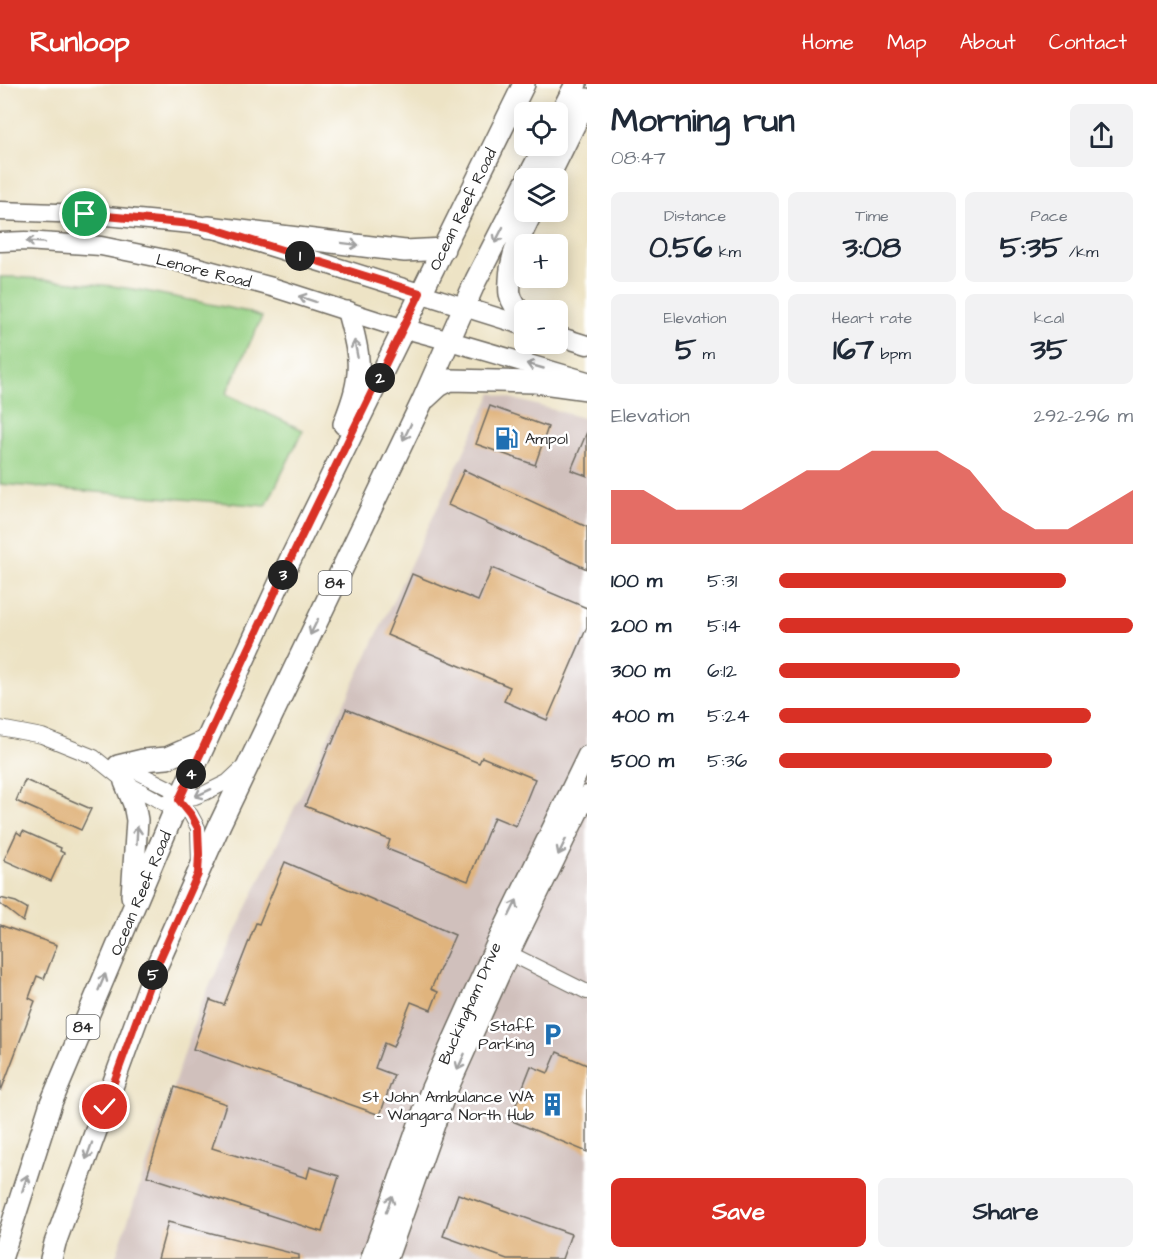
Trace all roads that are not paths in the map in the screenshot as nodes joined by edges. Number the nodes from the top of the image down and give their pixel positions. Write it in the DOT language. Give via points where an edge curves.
graph roads {
  1 [pos="524,84"];
  2 [pos="576,84"];
  3 [pos="587,99"];
  4 [pos="567,102"];
  5 [pos="553,168"];
  6 [pos="514,206"];
  7 [pos="0,211"];
  8 [pos="527,222"];
  9 [pos="208,227"];
  10 [pos="0,242"];
  11 [pos="444,249"];
  12 [pos="420,293"];
  13 [pos="514,305"];
  14 [pos="465,306"];
  15 [pos="348,312"];
  16 [pos="514,322"];
  17 [pos="403,329"];
  18 [pos="568,339"];
  19 [pos="450,341"];
  20 [pos="587,345"];
  21 [pos="587,381"];
  22 [pos="587,390"];
  23 [pos="422,402"];
  24 [pos="290,560"];
  25 [pos="0,728"];
  26 [pos="206,741"];
  27 [pos="587,755"];
  28 [pos="250,760"];
  29 [pos="115,770"];
  30 [pos="587,795"];
  31 [pos="179,800"];
  32 [pos="198,874"];
  33 [pos="131,914"];
  34 [pos="502,949"];
  35 [pos="587,992"];
  36 [pos="1,1259"];
  37 [pos="51,1259"];
  38 [pos="370,1259"];
  39 [pos="388,1259"];
  1 -- 11 [label="main road, Ocean Reef Road / 84"];
  2 -- 4 [label="main road"];
  3 -- 5 [label="main road"];
  6 -- 14 [label="main road, 84, one-way"];
  7 -- 9 [label="street" via="85,214"];
  8 -- 13 [label="main road" via="510,271 509,292"];
  9 -- 11 [label="main road, one-way" via="405,251"];
  9 -- 12 [label="street"];
  15 -- 10 [label="street, Lenore Road, one-way" via="272,287 112,248"];
  11 -- 12 [label="main road, Ocean Reef Road / 84"];
  12 -- 14 [label="street"];
  12 -- 17 [label="main road, Ocean Reef Road / 84"];
  14 -- 16 [label="street"];
  14 -- 19 [label="main road, 84"];
  15 -- 17 [label="street, Lenore Road"];
  24 -- 15 [label="main road, one-way" via="356,387 358,357"];
  17 -- 19 [label="street, Lenore Road"];
  17 -- 24 [label="main road, Ocean Reef Road / 84"];
  18 -- 20 [label="street"];
  21 -- 19 [label="street, Lenore Road, one-way"];
  19 -- 23 [label="main road, 84"];
  22 -- 23 [label="main road" via="536,382 450,380"];
  23 -- 28 [label="main road, 84, one-way"];
  24 -- 26 [label="main road, Ocean Reef Road / 84"];
  25 -- 29 [label="street" via="42,736"];
  26 -- 29 [label="main road" via="167,758 143,760"];
  26 -- 31 [label="main road, Ocean Reef Road / 84"];
  34 -- 27 [label="street, Buckingham Drive, one-way"];
  28 -- 31 [label="street, one-way" via="227,782"];
  28 -- 32 [label="main road, 84"];
  29 -- 31 [label="street" via="129,768 169,788"];
  33 -- 29 [label="main road, one-way" via="138,820 134,804"];
  30 -- 34 [label="street, Buckingham Drive, one-way"];
  31 -- 32 [label="street" via="198,828"];
  31 -- 33 [label="main road, Ocean Reef Road / 84"];
  32 -- 37 [label="main road, 84, one-way" via="154,972"];
  36 -- 33 [label="main road, Ocean Reef Road / 84, one-way" via="51,1103"];
  34 -- 35 [label="street"];
  38 -- 34 [label="street, Buckingham Drive, one-way" via="430,1089"];
  34 -- 39 [label="street, Buckingham Drive, one-way"];
}
